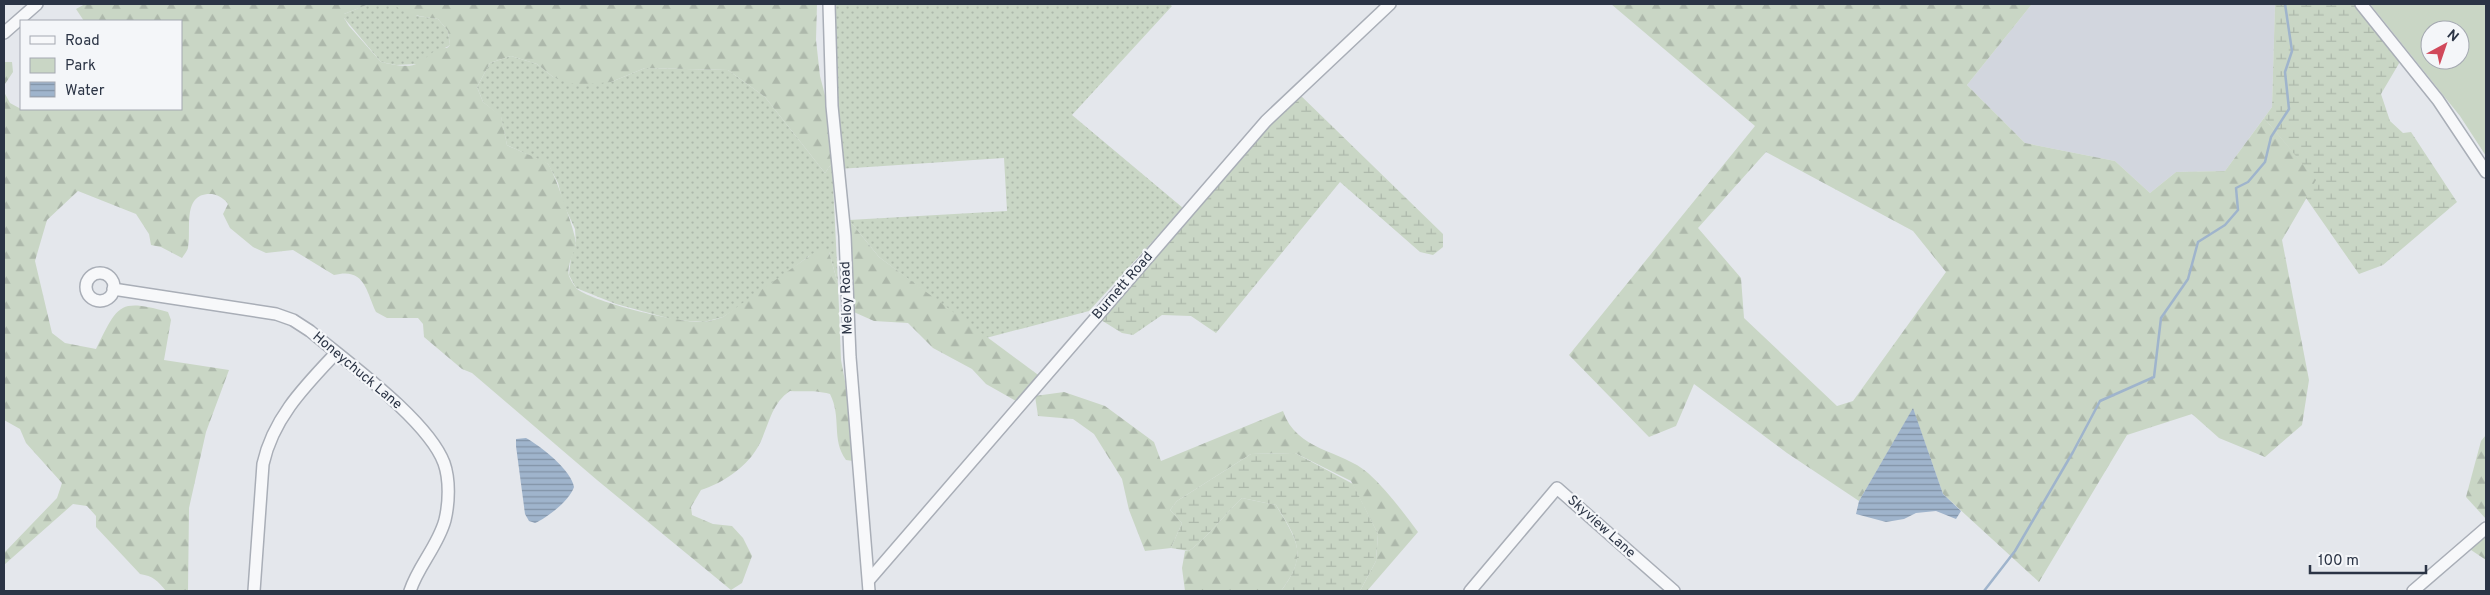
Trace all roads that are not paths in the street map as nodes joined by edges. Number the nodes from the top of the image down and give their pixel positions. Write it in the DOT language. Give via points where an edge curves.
graph roads {
  1 [pos="37,4"];
  2 [pos="829,4"];
  3 [pos="1390,4"];
  4 [pos="2361,4"];
  5 [pos="4,33"];
  6 [pos="2486,172"];
  7 [pos="113,289"];
  8 [pos="336,353"];
  9 [pos="2486,528"];
  10 [pos="869,586"];
  11 [pos="1475,590"];
  12 [pos="254,591"];
  13 [pos="410,591"];
  14 [pos="1674,591"];
  15 [pos="2413,591"];
  1 -- 5 [label="street"];
  2 -- 10 [label="street, Meloy Road" via="832,106 845,236 850,357"];
  3 -- 10 [label="street, Burnett Road" via="1254,135"];
  4 -- 6 [label="street" via="2438,100"];
  7 -- 8 [label="street, Honeychuck Lane" via="276,314 310,331"];
  8 -- 12 [label="street" via="289,406 274,428 267,447"];
  8 -- 13 [label="street, Honeychuck Lane" via="413,418 444,463 448,503 444,521"];
  9 -- 15 [label="street"];
  11 -- 14 [label="street, Skyview Lane" via="1557,488"];
}
